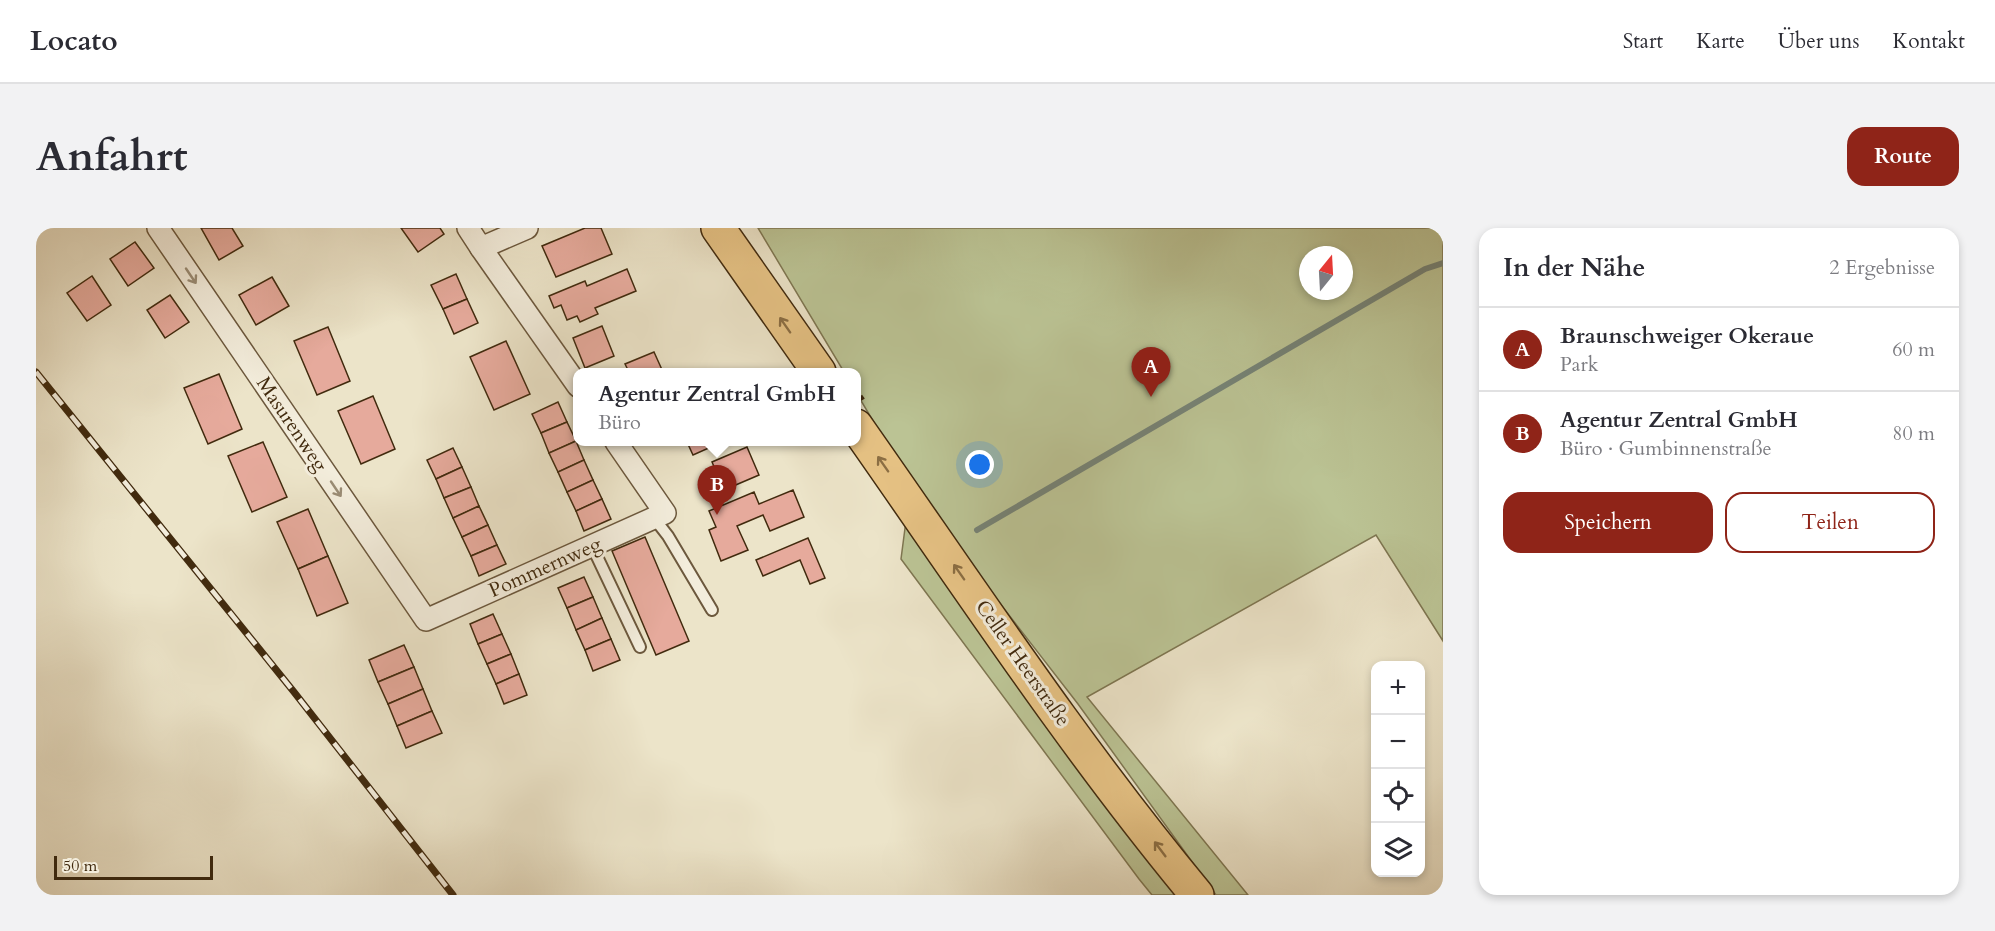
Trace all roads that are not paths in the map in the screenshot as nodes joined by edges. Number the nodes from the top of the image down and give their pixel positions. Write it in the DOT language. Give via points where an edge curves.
graph roads {
  1 [pos="158,228"];
  2 [pos="468,228"];
  3 [pos="527,228"];
  4 [pos="718,228"];
  5 [pos="482,248"];
  6 [pos="816,368"];
  7 [pos="573,380"];
  8 [pos="861,433"];
  9 [pos="619,446"];
  10 [pos="659,516"];
  11 [pos="592,546"];
  12 [pos="712,610"];
  13 [pos="426,620"];
  14 [pos="639,647"];
  15 [pos="1197,895"];
  1 -- 13 [label="street, Masurenweg, one-way"];
  2 -- 5 [label="street"];
  3 -- 5 [label="street"];
  6 -- 4 [label="main road, one-way"];
  5 -- 7 [label="street"];
  15 -- 8 [label="main road, Celler Heerstraße, one-way" via="1107,780"];
  9 -- 10 [label="street"];
  10 -- 11 [label="street, Pommernweg"];
  10 -- 12 [label="lane"];
  11 -- 13 [label="street, Pommernweg"];
  11 -- 14 [label="lane"];
}
